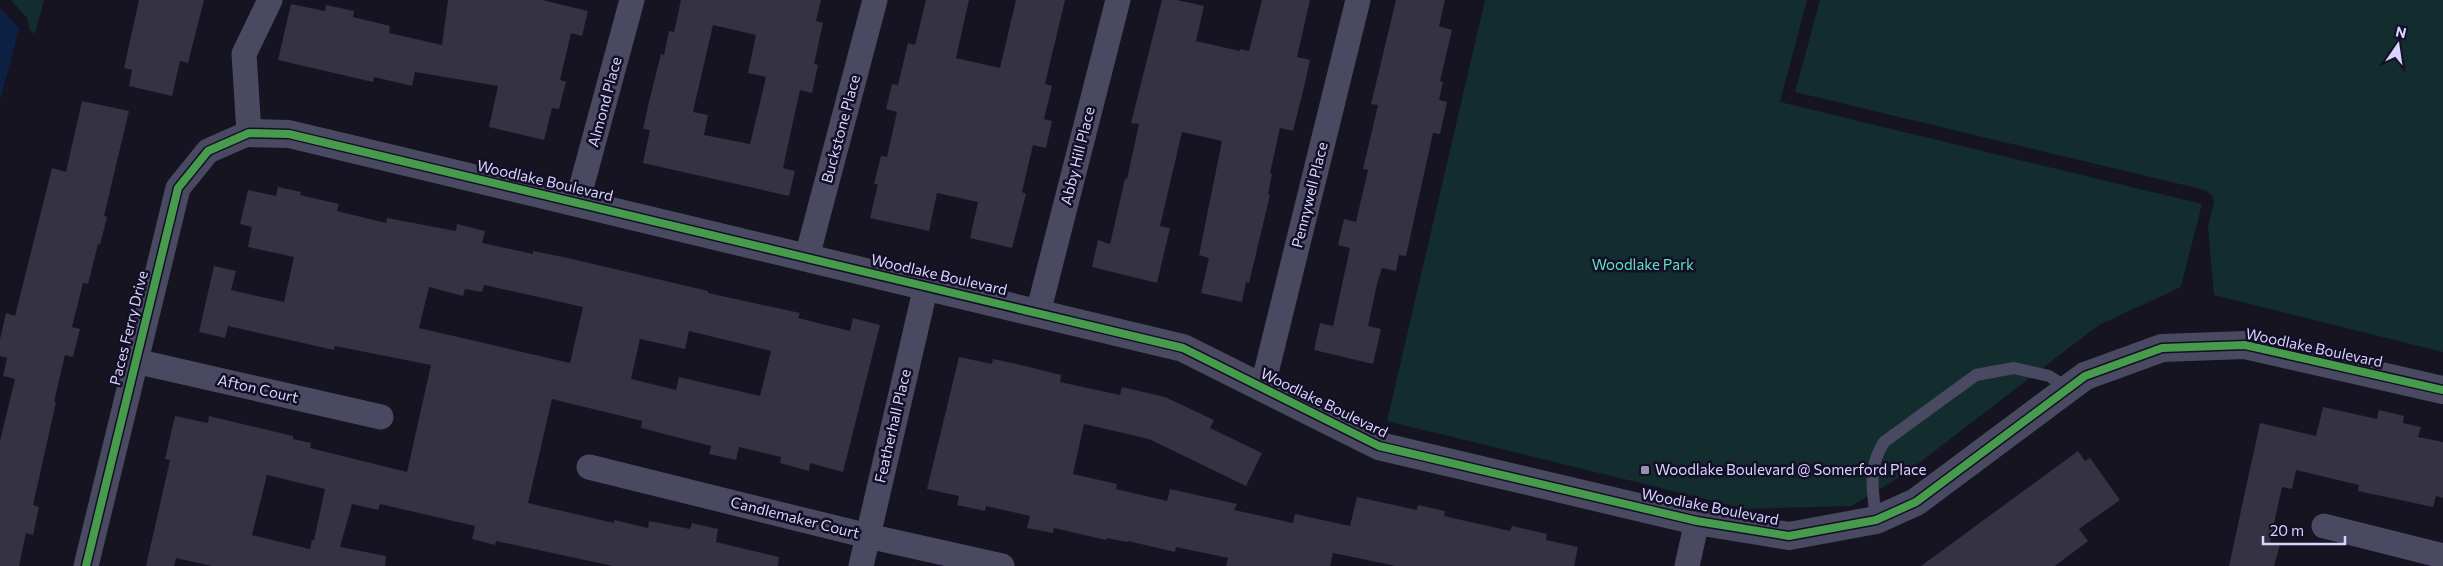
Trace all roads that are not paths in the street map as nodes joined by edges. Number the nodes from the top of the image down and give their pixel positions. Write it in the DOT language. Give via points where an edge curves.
graph roads {
  1 [pos="270,0"];
  2 [pos="632,0"];
  3 [pos="875,0"];
  4 [pos="1118,0"];
  5 [pos="1358,0"];
  6 [pos="249,133"];
  7 [pos="577,203"];
  8 [pos="807,258"];
  9 [pos="926,286"];
  10 [pos="1038,313"];
  11 [pos="134,361"];
  12 [pos="2068,388"];
  13 [pos="1262,389"];
  14 [pos="2443,390"];
  15 [pos="380,417"];
  16 [pos="589,467"];
  17 [pos="1876,520"];
  18 [pos="1697,521"];
  19 [pos="2324,526"];
  20 [pos="868,536"];
  21 [pos="2443,556"];
  22 [pos="86,566"];
  23 [pos="861,566"];
  24 [pos="1002,566"];
  25 [pos="1687,566"];
  1 -- 6 [label="street" via="244,54"];
  2 -- 7 [label="street, Almond Place"];
  3 -- 8 [label="street, Buckstone Place"];
  4 -- 10 [label="street, Abby Hill Place"];
  5 -- 13 [label="street, Pennywell Place"];
  6 -- 7 [label="street, Woodlake Boulevard" via="289,134"];
  6 -- 11 [label="street, Paces Ferry Drive" via="208,151 178,188"];
  7 -- 8 [label="street, Woodlake Boulevard"];
  8 -- 9 [label="street, Woodlake Boulevard"];
  9 -- 10 [label="street, Woodlake Boulevard"];
  9 -- 20 [label="street, Featherhall Place"];
  10 -- 13 [label="street, Woodlake Boulevard" via="1183,348"];
  11 -- 15 [label="street, Afton Court"];
  11 -- 22 [label="street, Paces Ferry Drive"];
  12 -- 14 [label="street, Woodlake Boulevard" via="2085,376 2162,348 2245,345"];
  12 -- 17 [label="street, Woodlake Boulevard" via="1916,502"];
  12 -- 17 [label="lane" via="2049,376 2014,368 1976,375 1884,442 1875,456 1871,477"];
  13 -- 18 [label="street, Woodlake Boulevard" via="1379,446"];
  16 -- 20 [label="street, Candlemaker Court"];
  17 -- 18 [label="street, Woodlake Boulevard" via="1789,536"];
  18 -- 25 [label="street"];
  19 -- 21 [label="street"];
  20 -- 23 [label="street, Featherhall Place"];
  20 -- 24 [label="street, Candlemaker Court"];
}
